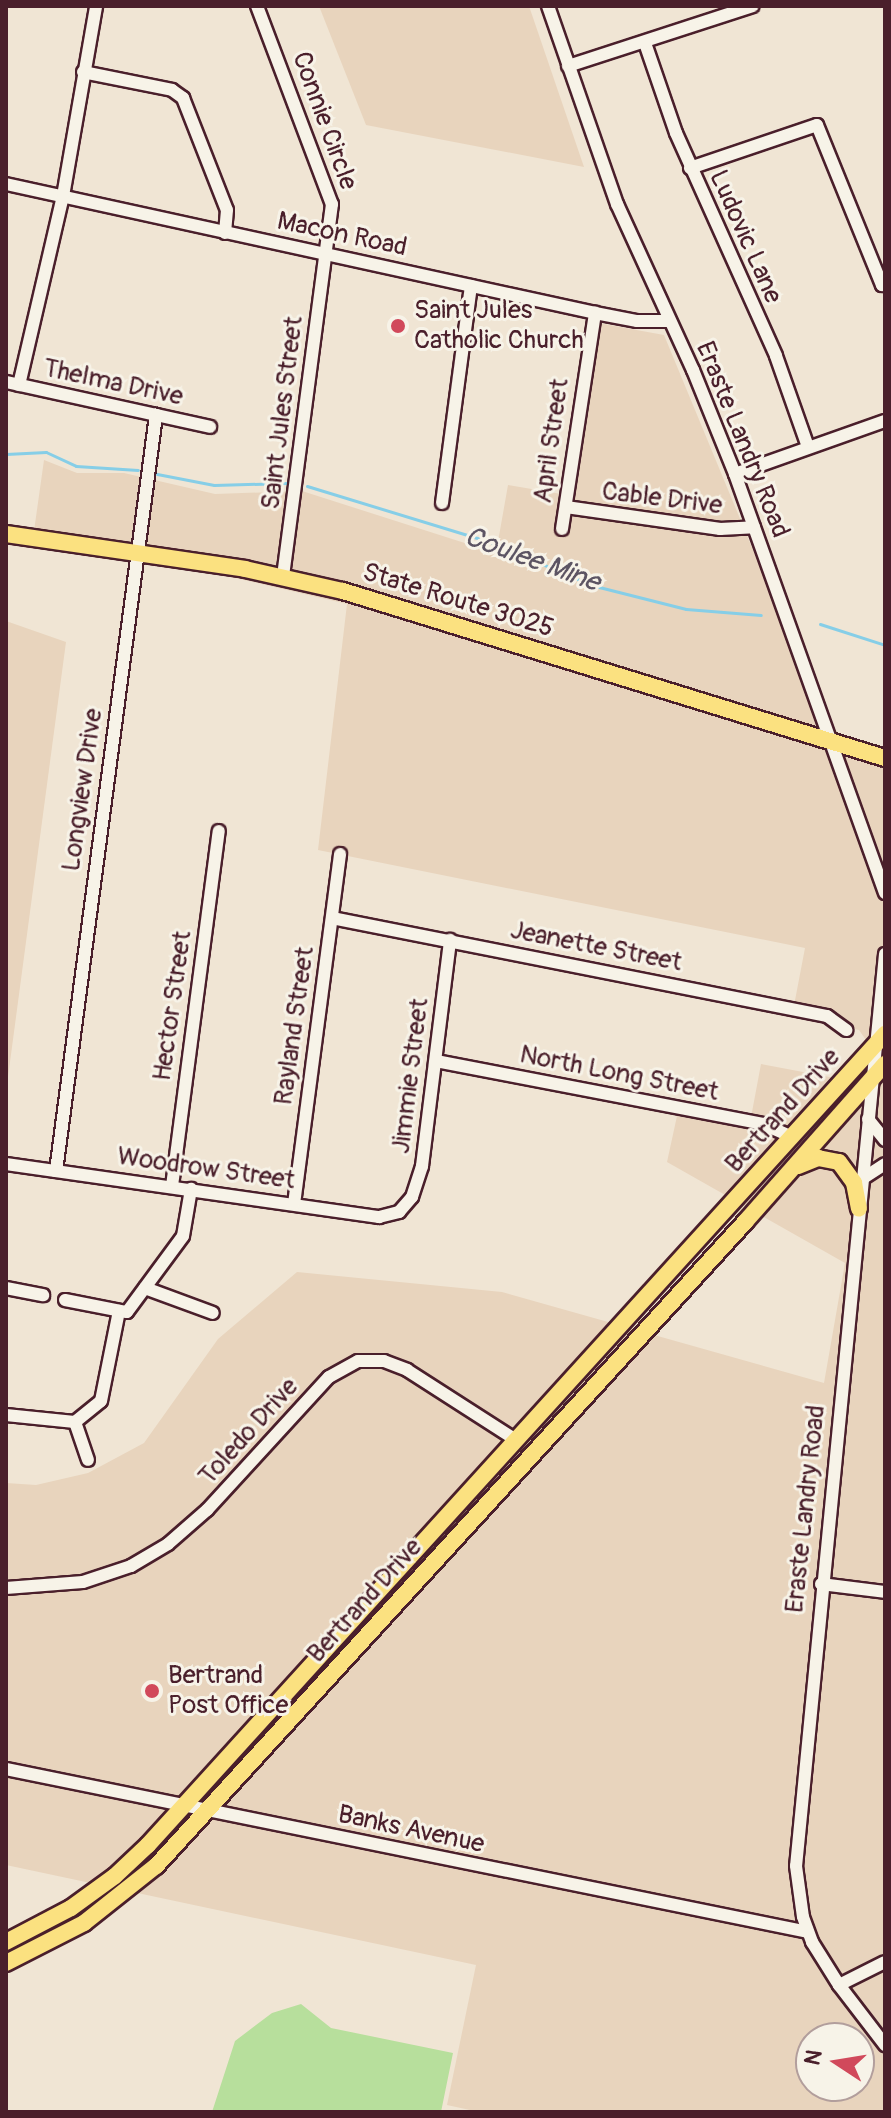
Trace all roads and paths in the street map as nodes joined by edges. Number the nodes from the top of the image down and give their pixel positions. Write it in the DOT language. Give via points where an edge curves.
graph roads {
  1 [pos="96,6"];
  2 [pos="257,6"];
  3 [pos="548,6"];
  4 [pos="753,6"];
  5 [pos="645,43"];
  6 [pos="568,66"];
  7 [pos="83,72"];
  8 [pos="690,168"];
  9 [pos="6,184"];
  10 [pos="63,196"];
  11 [pos="225,233"];
  12 [pos="326,254"];
  13 [pos="885,284"];
  14 [pos="471,286"];
  15 [pos="595,313"];
  16 [pos="669,321"];
  17 [pos="12,383"];
  18 [pos="156,415"];
  19 [pos="885,421"];
  20 [pos="210,427"];
  21 [pos="808,447"];
  22 [pos="735,474"];
  23 [pos="442,503"];
  24 [pos="566,507"];
  25 [pos="754,527"];
  26 [pos="562,529"];
  27 [pos="6,534"];
  28 [pos="137,553"];
  29 [pos="283,576"];
  30 [pos="832,741"];
  31 [pos="885,758"];
  32 [pos="219,831"];
  33 [pos="340,854"];
  34 [pos="885,893"];
  35 [pos="332,918"];
  36 [pos="450,940"];
  37 [pos="885,954"];
  38 [pos="846,1030"];
  39 [pos="880,1040"];
  40 [pos="436,1061"];
  41 [pos="885,1064"];
  42 [pos="872,1078"];
  43 [pos="868,1119"];
  44 [pos="792,1137"];
  45 [pos="885,1140"];
  46 [pos="6,1164"];
  47 [pos="885,1164"];
  48 [pos="793,1168"];
  49 [pos="56,1171"];
  50 [pos="862,1179"];
  51 [pos="172,1186"];
  52 [pos="191,1189"];
  53 [pos="294,1204"];
  54 [pos="859,1209"];
  55 [pos="399,1212"];
  56 [pos="6,1288"];
  57 [pos="145,1288"];
  58 [pos="43,1295"];
  59 [pos="65,1300"];
  60 [pos="119,1311"];
  61 [pos="213,1313"];
  62 [pos="620,1327"];
  63 [pos="633,1343"];
  64 [pos="6,1415"];
  65 [pos="75,1422"];
  66 [pos="516,1440"];
  67 [pos="88,1460"];
  68 [pos="821,1584"];
  69 [pos="6,1588"];
  70 [pos="885,1592"];
  71 [pos="6,1769"];
  72 [pos="184,1805"];
  73 [pos="207,1810"];
  74 [pos="808,1932"];
  75 [pos="6,1942"];
  76 [pos="885,1962"];
  77 [pos="6,1963"];
  78 [pos="839,1985"];
  79 [pos="885,2045"];
  1 -- 7 [label="street"];
  2 -- 12 [label="street, Connie Circle" via="331,195"];
  3 -- 6 [label="street, Eraste Landry Road"];
  4 -- 5 [label="street"];
  5 -- 6 [label="street"];
  5 -- 8 [label="street, Ludovic Lane"];
  6 -- 16 [label="street, Eraste Landry Road" via="620,212"];
  7 -- 10 [label="street"];
  7 -- 11 [label="street" via="172,90 183,98 227,210"];
  8 -- 13 [label="street" via="817,125"];
  8 -- 21 [label="street, Ludovic Lane" via="776,356"];
  9 -- 10 [label="street, Macon Road"];
  10 -- 11 [label="street, Macon Road"];
  10 -- 17 [label="street"];
  11 -- 12 [label="street, Macon Road"];
  12 -- 14 [label="street, Macon Road"];
  12 -- 29 [label="street, Saint Jules Street"];
  14 -- 15 [label="street, Macon Road"];
  14 -- 23 [label="street"];
  15 -- 16 [label="street, Macon Road"];
  15 -- 24 [label="street, April Street"];
  16 -- 22 [label="street, Eraste Landry Road"];
  17 -- 18 [label="street, Thelma Drive"];
  18 -- 20 [label="street, Thelma Drive"];
  18 -- 28 [label="street, Longview Drive"];
  19 -- 21 [label="street"];
  21 -- 22 [label="street"];
  22 -- 25 [label="street, Eraste Landry Road"];
  24 -- 25 [label="street, Cable Drive" via="720,529"];
  24 -- 26 [label="street, April Street"];
  25 -- 30 [label="street, Eraste Landry Road"];
  27 -- 28 [label="main road, State Route 3025"];
  28 -- 29 [label="main road, State Route 3025"];
  28 -- 49 [label="street, Longview Drive"];
  29 -- 30 [label="main road, State Route 3025"];
  30 -- 31 [label="main road, State Route 3025"];
  30 -- 34 [label="street, Eraste Landry Road"];
  32 -- 51 [label="street, Hector Street"];
  33 -- 35 [label="street, Rayland Street"];
  35 -- 36 [label="street, Jeanette Street"];
  35 -- 53 [label="street, Rayland Street"];
  36 -- 38 [label="street, Jeanette Street" via="827,1016"];
  36 -- 40 [label="street, Jimmie Street"];
  37 -- 39 [label="street, Eraste Landry Road"];
  39 -- 42 [label="street, Eraste Landry Road"];
  39 -- 44 [label="main road, Bertrand Drive"];
  40 -- 44 [label="street, North Long Street" via="763,1124"];
  40 -- 55 [label="street, Jimmie Street" via="422,1166 412,1197"];
  41 -- 42 [label="main road, Bertrand Drive"];
  42 -- 43 [label="street, Eraste Landry Road"];
  42 -- 48 [label="main road, Bertrand Drive"];
  43 -- 45 [label="street"];
  43 -- 50 [label="street, Eraste Landry Road"];
  44 -- 62 [label="main road, Bertrand Drive"];
  46 -- 49 [label="street, Woodrow Street"];
  47 -- 50 [label="street"];
  48 -- 54 [label="main road" via="818,1158 839,1162 854,1183"];
  48 -- 63 [label="main road, Bertrand Drive"];
  49 -- 51 [label="street, Woodrow Street"];
  50 -- 54 [label="street, Eraste Landry Road"];
  51 -- 52 [label="street, Woodrow Street"];
  52 -- 53 [label="street, Woodrow Street"];
  52 -- 57 [label="street" via="183,1236"];
  53 -- 55 [label="street, Woodrow Street" via="379,1217"];
  54 -- 68 [label="street, Eraste Landry Road"];
  56 -- 58 [label="street"];
  57 -- 60 [label="street" via="127,1312"];
  57 -- 61 [label="street"];
  59 -- 60 [label="street"];
  60 -- 65 [label="street" via="101,1401"];
  62 -- 63 [label="street"];
  62 -- 66 [label="main road, Bertrand Drive"];
  63 -- 73 [label="main road, Bertrand Drive"];
  64 -- 65 [label="street"];
  65 -- 67 [label="street"];
  66 -- 69 [label="street, Toledo Drive" via="407,1370 384,1361 358,1361 329,1377 207,1510 168,1544 108,1576 58,1587"];
  66 -- 72 [label="main road, Bertrand Drive"];
  68 -- 70 [label="street"];
  68 -- 74 [label="street, Eraste Landry Road" via="796,1849"];
  71 -- 72 [label="street, Banks Avenue"];
  72 -- 73 [label="street, Banks Avenue"];
  72 -- 75 [label="main road, Bertrand Drive" via="99,1888"];
  73 -- 74 [label="street, Banks Avenue"];
  73 -- 77 [label="main road, Bertrand Drive" via="114,1902 54,1941"];
  74 -- 78 [label="street, Eraste Landry Road"];
  76 -- 78 [label="street"];
  78 -- 79 [label="street, Eraste Landry Road"];
}
